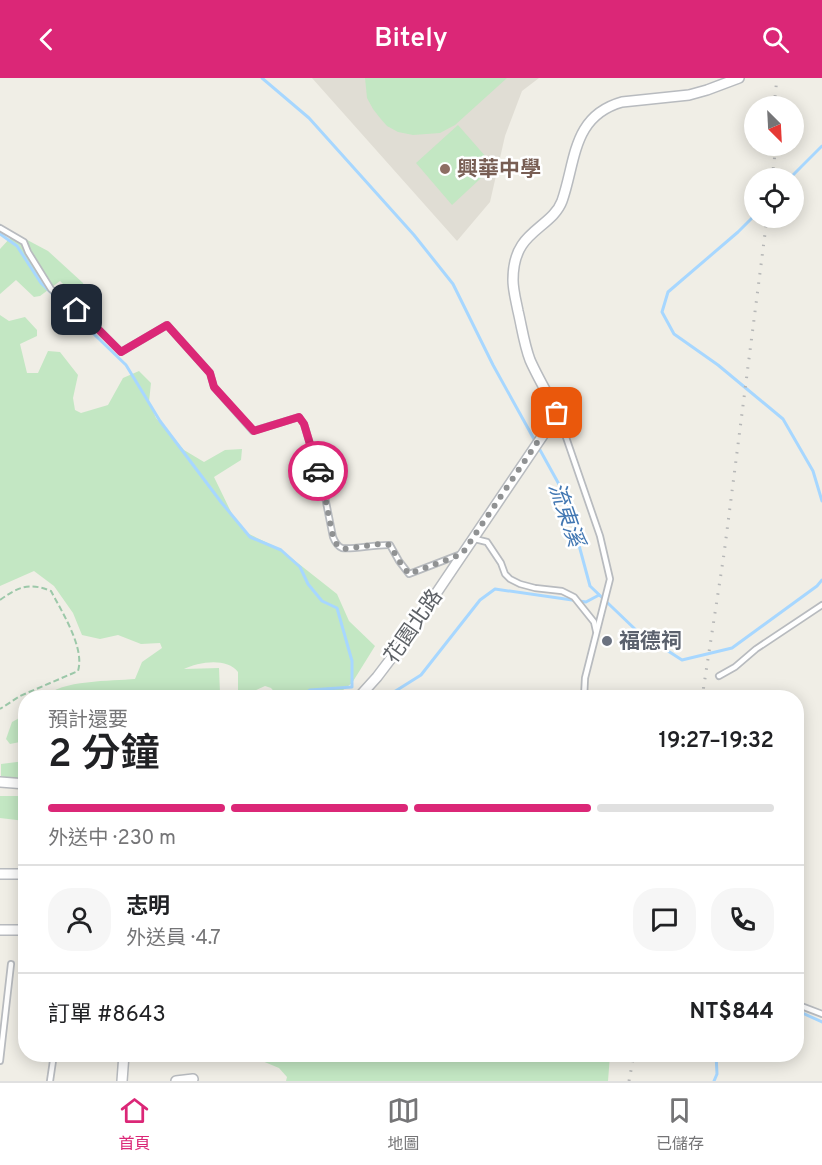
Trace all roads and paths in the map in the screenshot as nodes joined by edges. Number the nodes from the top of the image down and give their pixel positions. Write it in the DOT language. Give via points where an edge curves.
graph roads {
  1 [pos="739,78"];
  2 [pos="0,228"];
  3 [pos="558,413"];
  4 [pos="472,538"];
  5 [pos="462,554"];
  6 [pos="0,600"];
  7 [pos="822,605"];
  8 [pos="597,629"];
  9 [pos="719,676"];
  10 [pos="34,690"];
  11 [pos="365,690"];
  12 [pos="584,690"];
  13 [pos="18,697"];
  14 [pos="0,709"];
  15 [pos="0,782"];
  16 [pos="18,783"];
  17 [pos="0,874"];
  18 [pos="18,874"];
  19 [pos="0,930"];
  20 [pos="18,930"];
  21 [pos="11,964"];
  22 [pos="804,1007"];
  23 [pos="822,1014"];
  24 [pos="0,1061"];
  25 [pos="53,1062"];
  26 [pos="123,1062"];
  27 [pos="194,1079"];
  28 [pos="50,1081"];
  29 [pos="122,1081"];
  30 [pos="176,1081"];
  1 -- 3 [label="street" via="689,95 612,105 599,112 581,134 557,210 522,245 514,268 526,348"];
  2 -- 5 [label="lane" via="24,242 51,289 121,352 167,325 210,373 214,387 254,431 299,417 323,487 337,545 344,549 390,545 409,574"];
  3 -- 4 [label="street, 花園北路"];
  3 -- 8 [label="lane" via="608,566 610,579"];
  4 -- 5 [label="street, 花園北路"];
  4 -- 8 [label="lane" via="487,542 510,579 574,597"];
  5 -- 11 [label="street, 花園北路" via="402,644"];
  6 -- 10 [label="path" via="15,589 40,586 51,591 73,632 81,663 78,671"];
  7 -- 9 [label="lane"];
  8 -- 12 [label="lane"];
  13 -- 14 [label="path"];
  15 -- 16 [label="street"];
  17 -- 18 [label="street"];
  19 -- 20 [label="street"];
  21 -- 24 [label="lane"];
  22 -- 23 [label="lane"];
  25 -- 28 [label="lane"];
  26 -- 29 [label="street"];
  27 -- 30 [label="street"];
}
